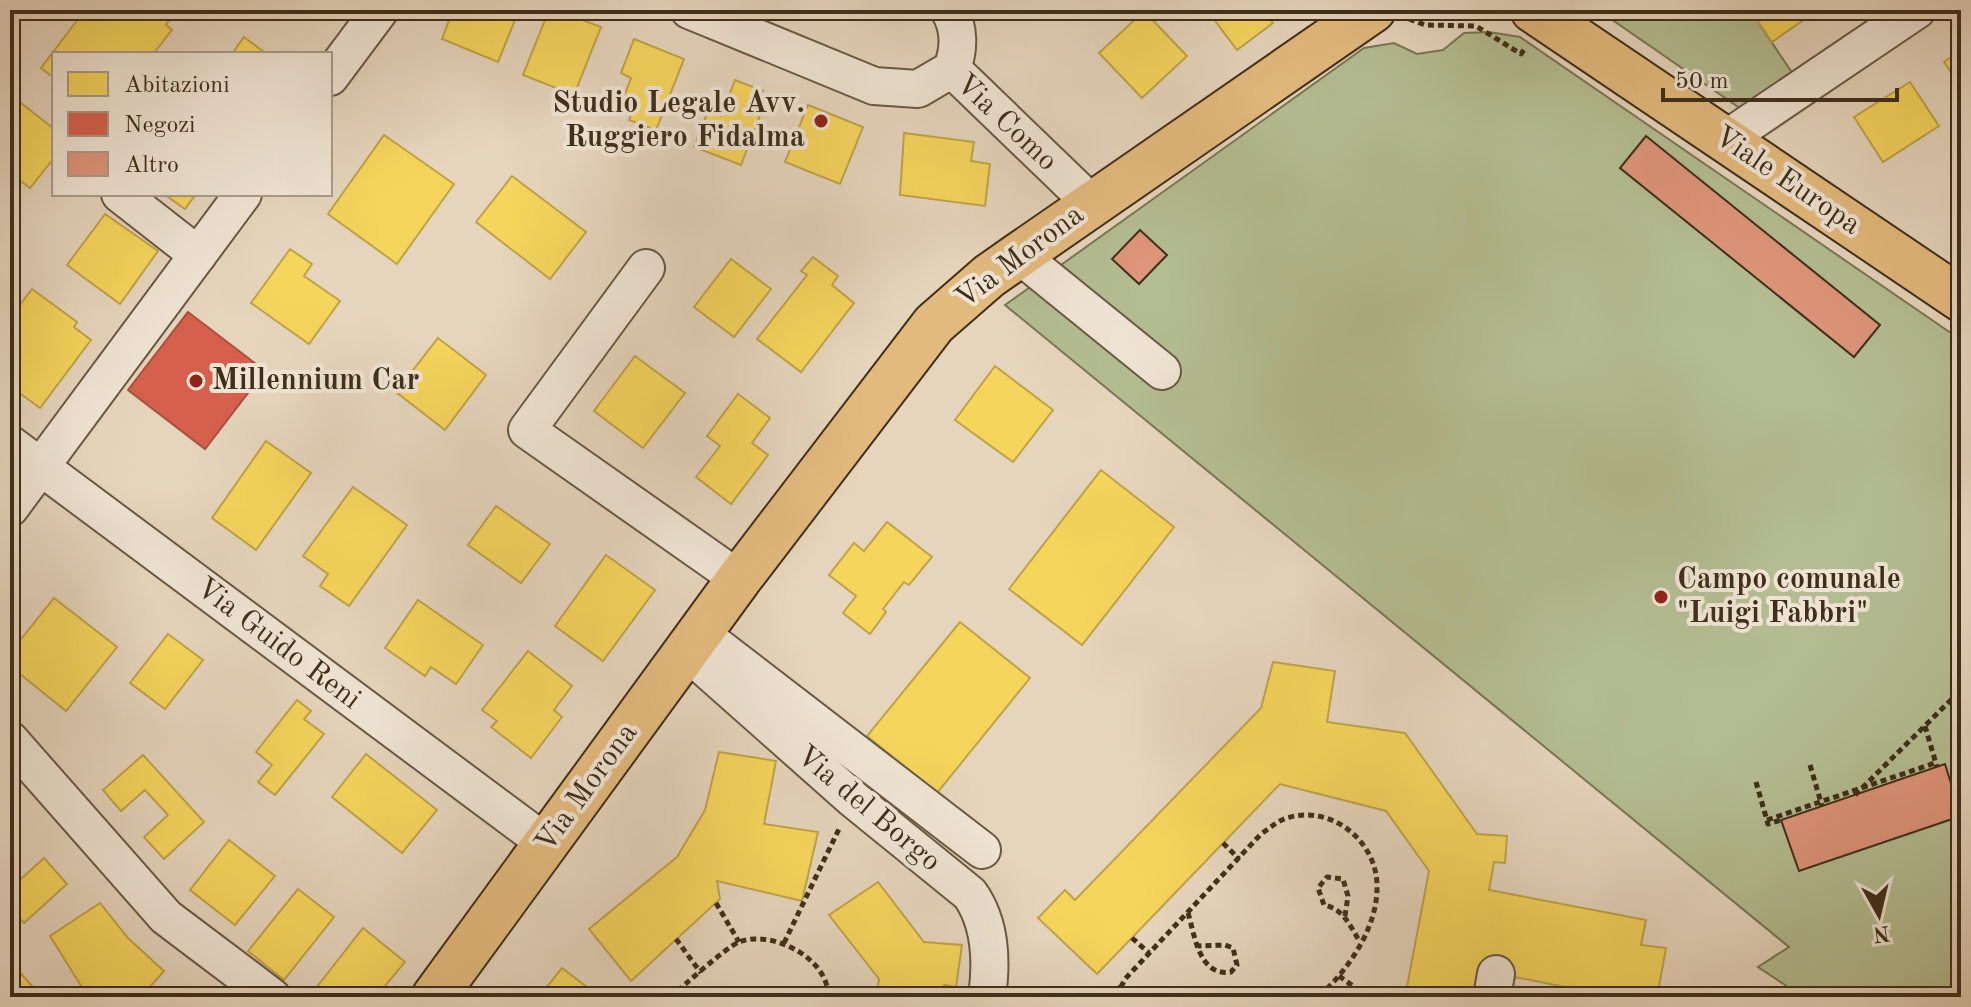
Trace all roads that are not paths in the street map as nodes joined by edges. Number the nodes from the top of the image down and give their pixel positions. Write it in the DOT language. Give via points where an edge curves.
graph roads {
  1 [pos="380,10"];
  2 [pos="689,10"];
  3 [pos="949,10"];
  4 [pos="1533,10"];
  5 [pos="1917,10"];
  6 [pos="1391,14"];
  7 [pos="952,69"];
  8 [pos="332,74"];
  9 [pos="1726,139"];
  10 [pos="123,196"];
  11 [pos="242,196"];
  12 [pos="1091,203"];
  13 [pos="198,255"];
  14 [pos="1019,255"];
  15 [pos="646,268"];
  16 [pos="1961,299"];
  17 [pos="1162,371"];
  18 [pos="10,444"];
  19 [pos="41,467"];
  20 [pos="10,508"];
  21 [pos="739,579"];
  22 [pos="693,642"];
  23 [pos="10,740"];
  24 [pos="547,844"];
  25 [pos="982,850"];
  26 [pos="988,986"];
  27 [pos="272,997"];
  28 [pos="434,997"];
  1 -- 8 [label="street"];
  2 -- 7 [label="street, Via Como" via="874,86 918,89"];
  3 -- 7 [label="street" via="959,52"];
  4 -- 9 [label="main road, Viale Europa"];
  5 -- 9 [label="street"];
  6 -- 12 [label="main road, Via Morona"];
  7 -- 12 [label="street, Via Como"];
  9 -- 16 [label="main road, Viale Europa"];
  10 -- 13 [label="street"];
  11 -- 13 [label="street"];
  12 -- 14 [label="main road, Via Morona"];
  13 -- 19 [label="street"];
  14 -- 17 [label="street"];
  14 -- 21 [label="main road, Via Morona" via="934,324"];
  15 -- 21 [label="street" via="527,430"];
  18 -- 19 [label="street, Via Guido Reni"];
  19 -- 20 [label="street"];
  19 -- 24 [label="street, Via Guido Reni"];
  21 -- 22 [label="main road, Via Morona"];
  22 -- 24 [label="main road, Via Morona"];
  22 -- 25 [label="street"];
  22 -- 26 [label="street, Via del Borgo" via="853,799 970,894 982,912"];
  23 -- 27 [label="street" via="166,917"];
  24 -- 28 [label="main road, Via Morona"];
}
